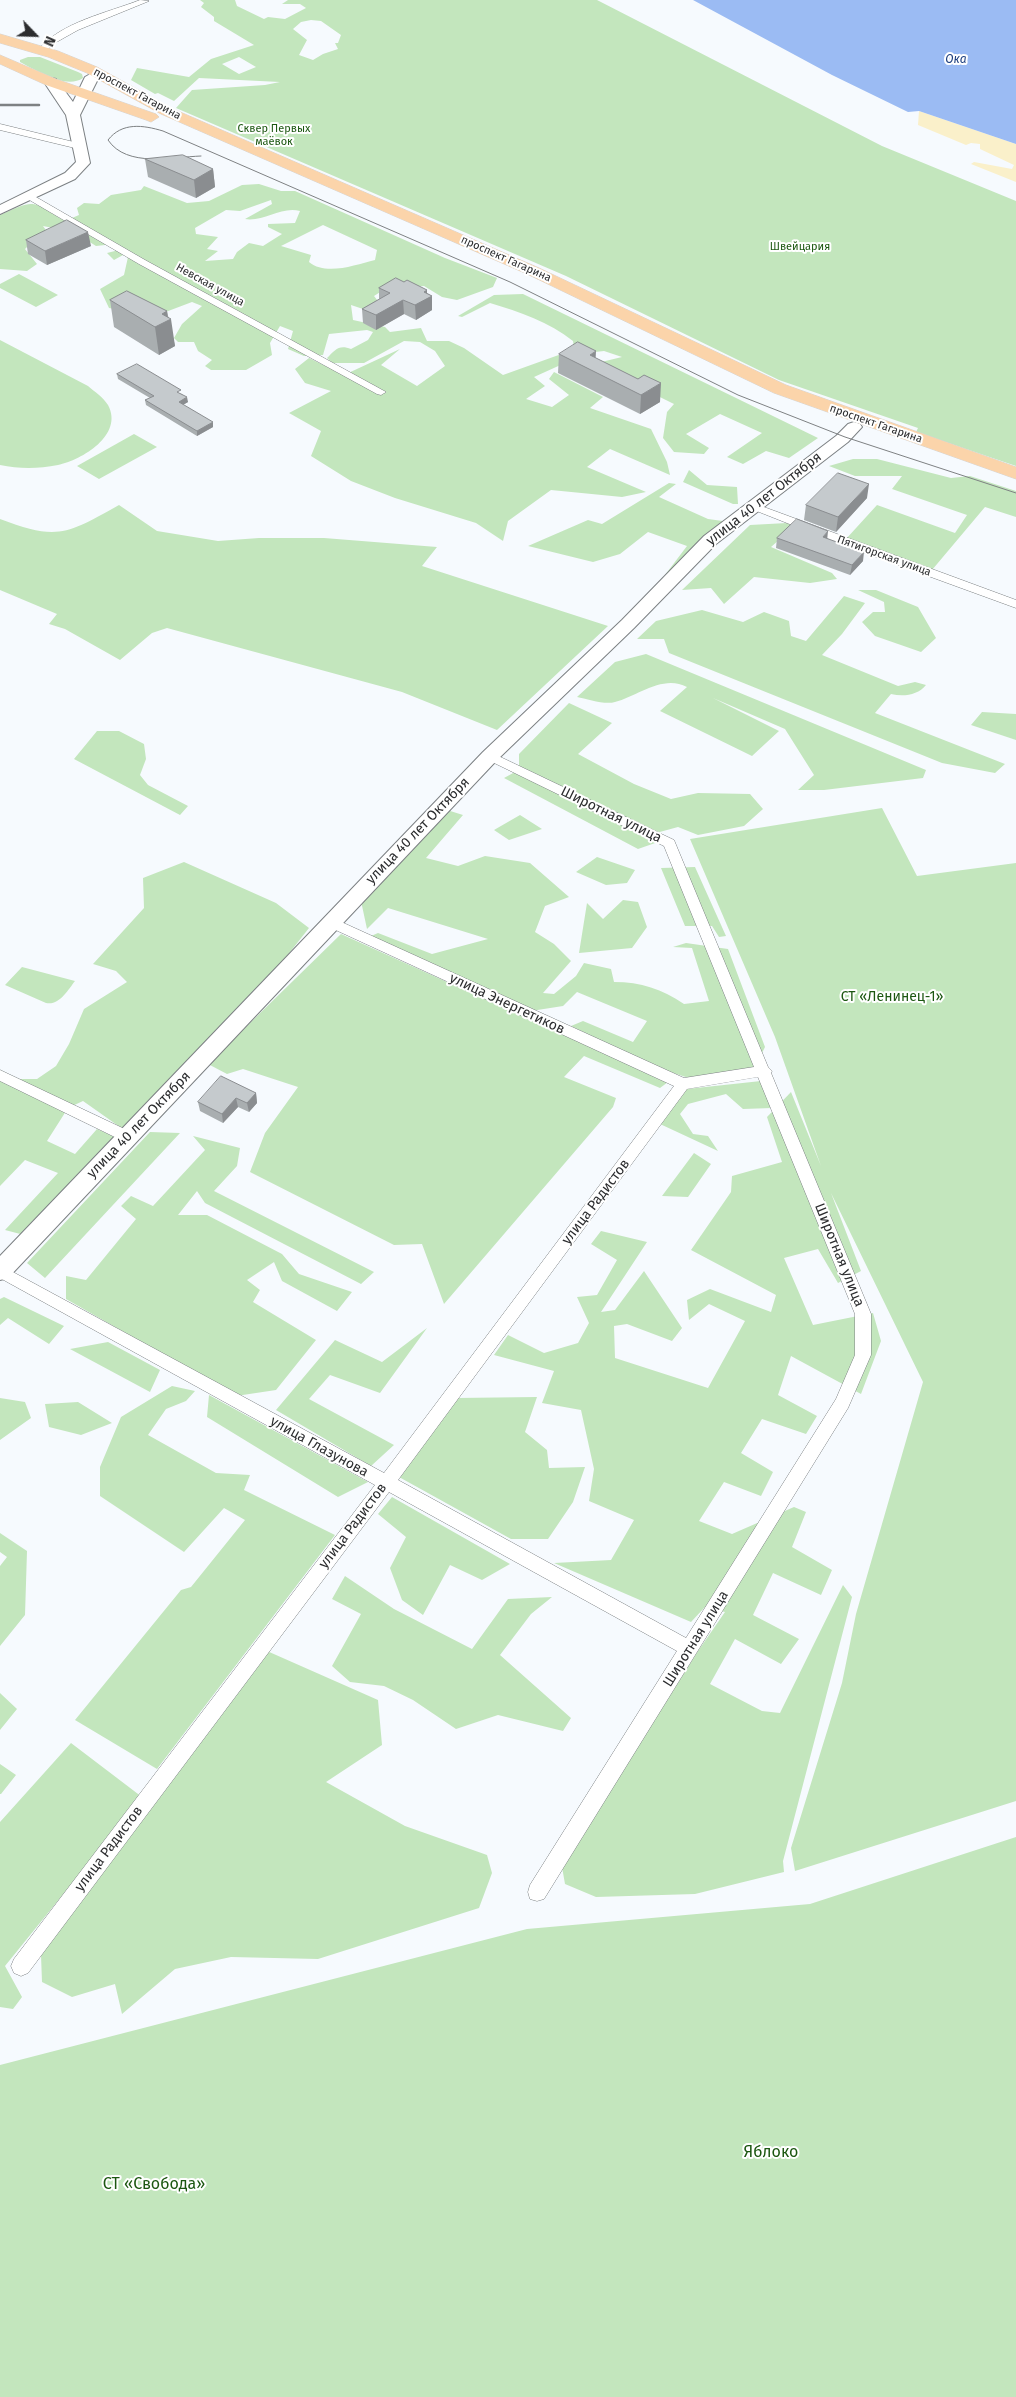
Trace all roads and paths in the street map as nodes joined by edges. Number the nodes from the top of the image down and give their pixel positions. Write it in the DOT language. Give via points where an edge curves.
graph roads {
  1 [pos="145,1"];
  2 [pos="0,38"];
  3 [pos="42,50"];
  4 [pos="4,61"];
  5 [pos="92,73"];
  6 [pos="51,82"];
  7 [pos="83,94"];
  8 [pos="104,100"];
  9 [pos="70,122"];
  10 [pos="0,127"];
  11 [pos="41,135"];
  12 [pos="79,146"];
  13 [pos="29,196"];
  14 [pos="0,210"];
  15 [pos="382,392"];
  16 [pos="858,423"];
  17 [pos="1016,473"];
  18 [pos="1016,482"];
  19 [pos="753,506"];
  20 [pos="1016,604"];
  21 [pos="490,756"];
  22 [pos="332,923"];
  23 [pos="764,1071"];
  24 [pos="0,1075"];
  25 [pos="683,1084"];
  26 [pos="128,1137"];
  27 [pos="0,1271"];
  28 [pos="386,1483"];
  29 [pos="690,1649"];
  30 [pos="537,1892"];
  31 [pos="21,1966"];
  1 -- 3 [label="street" via="67,32"];
  2 -- 3 [label="main road, проспект Гагарина"];
  3 -- 4 [label="main road" via="22,53"];
  3 -- 5 [label="main road, проспект Гагарина"];
  4 -- 6 [label="main road, проспект Гагарина"];
  5 -- 6 [label="main road, проспект Гагарина" via="78,85"];
  5 -- 7 [label="street"];
  5 -- 16 [label="main road, проспект Гагарина" via="166,111 551,279 748,376"];
  6 -- 7 [label="main road, проспект Гагарина"];
  6 -- 9 [label="street" via="64,99"];
  7 -- 8 [label="main road, проспект Гагарина"];
  7 -- 9 [label="street"];
  8 -- 9 [label="street"];
  8 -- 16 [label="main road, проспект Гагарина" via="522,276 739,383"];
  9 -- 11 [label="street"];
  9 -- 12 [label="street"];
  10 -- 11 [label="street"];
  11 -- 12 [label="street"];
  12 -- 13 [label="street" via="83,163 78,169"];
  13 -- 14 [label="street"];
  13 -- 15 [label="street, Невская улица" via="142,262"];
  16 -- 17 [label="main road, проспект Гагарина"];
  16 -- 18 [label="main road, проспект Гагарина"];
  16 -- 19 [label="street, улица 40 лет Октября" via="845,437"];
  19 -- 20 [label="street, Пятигорская улица"];
  19 -- 21 [label="street, улица 40 лет Октября" via="710,540"];
  21 -- 22 [label="street, улица 40 лет Октября"];
  21 -- 23 [label="street, Широтная улица" via="669,843"];
  22 -- 25 [label="street, улица Энергетиков"];
  22 -- 26 [label="street, улица 40 лет Октября"];
  23 -- 25 [label="street"];
  23 -- 29 [label="street, Широтная улица" via="863,1314 863,1355 842,1403"];
  24 -- 26 [label="street"];
  25 -- 28 [label="street, улица Радистов"];
  26 -- 27 [label="street, улица 40 лет Октября"];
  27 -- 28 [label="street, улица Глазунова"];
  28 -- 29 [label="street, улица Глазунова"];
  28 -- 31 [label="street, улица Радистов"];
  29 -- 30 [label="street, Широтная улица"];
}
